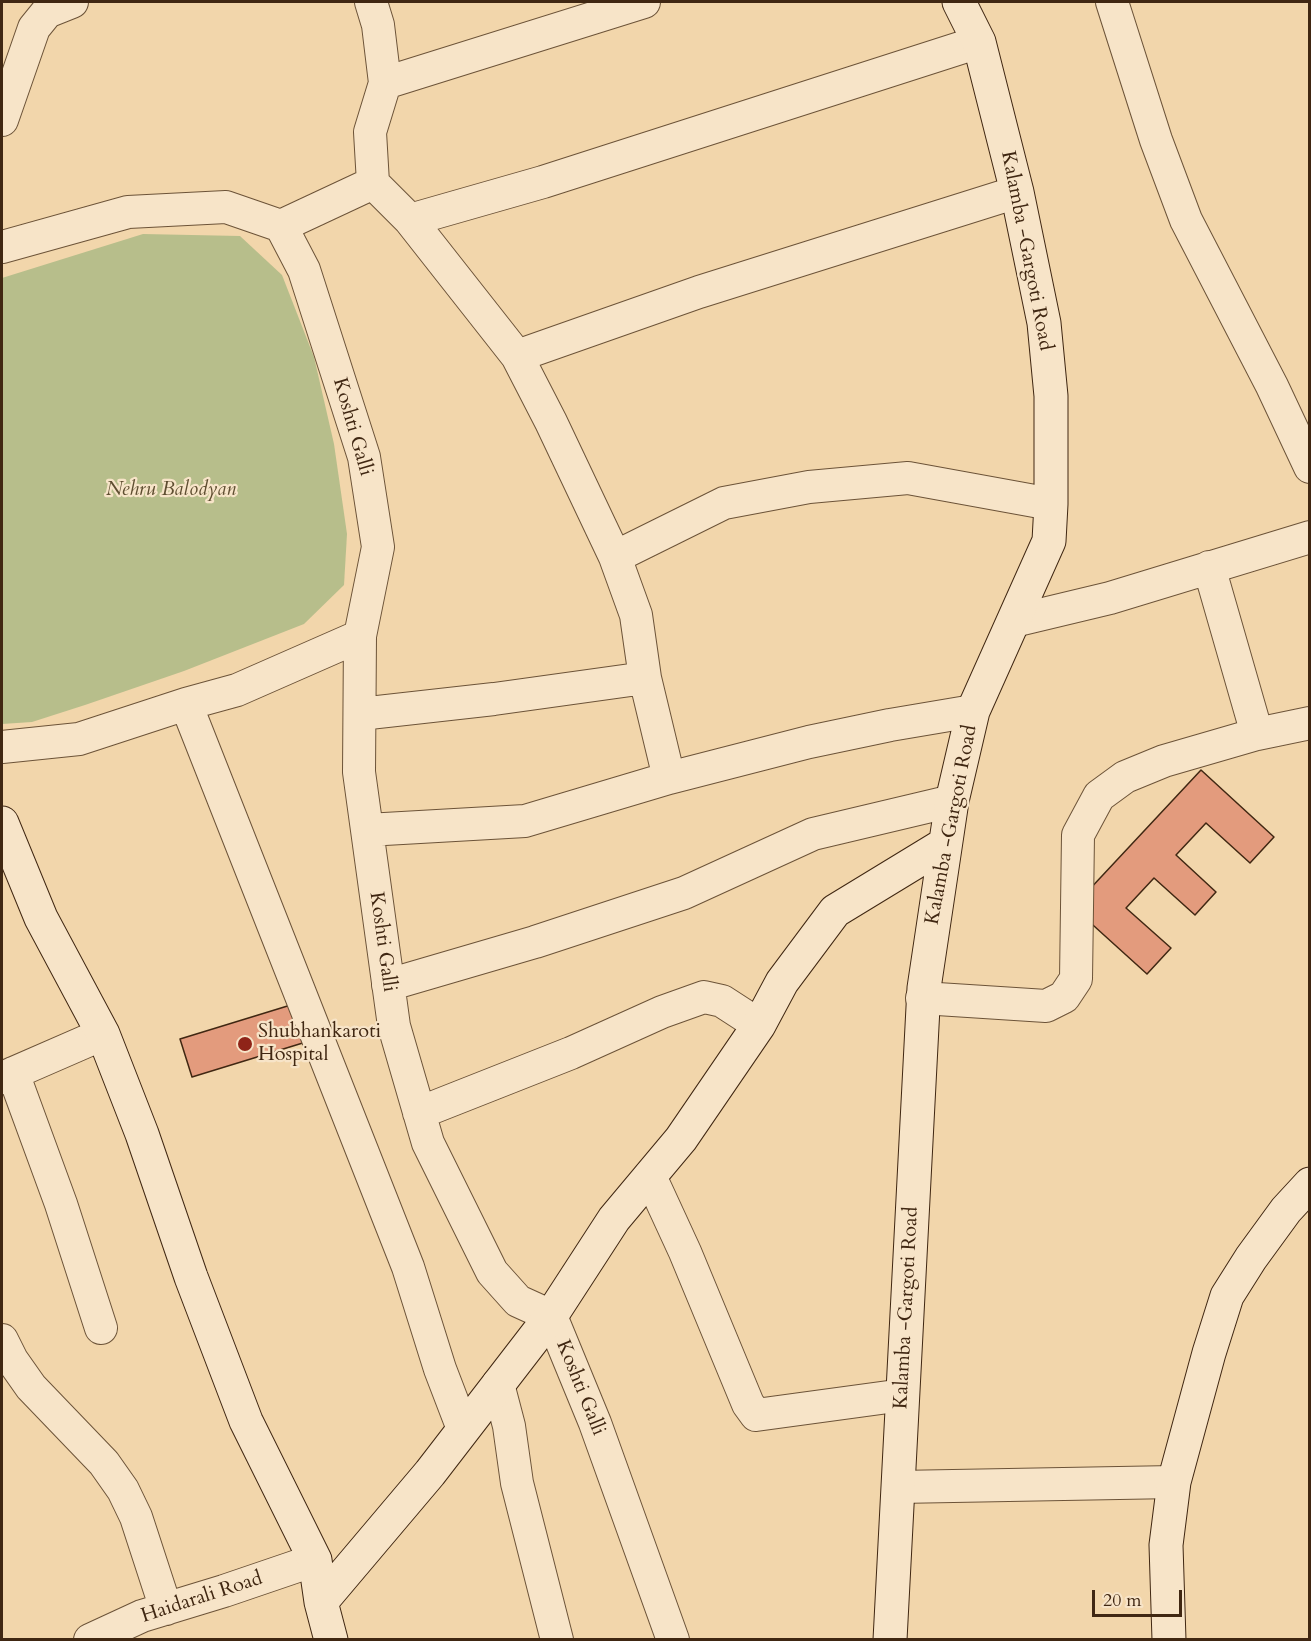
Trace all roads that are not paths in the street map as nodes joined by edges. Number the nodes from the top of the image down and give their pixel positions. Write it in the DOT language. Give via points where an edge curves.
graph roads {
  1 [pos="72,2"];
  2 [pos="371,2"];
  3 [pos="644,2"];
  4 [pos="959,2"];
  5 [pos="1112,2"];
  6 [pos="979,42"];
  7 [pos="385,83"];
  8 [pos="2,120"];
  9 [pos="373,183"];
  10 [pos="1017,192"];
  11 [pos="410,220"];
  12 [pos="281,226"];
  13 [pos="2,247"];
  14 [pos="517,356"];
  15 [pos="1310,467"];
  16 [pos="1051,504"];
  17 [pos="1310,537"];
  18 [pos="615,557"];
  19 [pos="1209,567"];
  20 [pos="1014,621"];
  21 [pos="360,636"];
  22 [pos="645,678"];
  23 [pos="186,704"];
  24 [pos="974,711"];
  25 [pos="360,714"];
  26 [pos="1310,723"];
  27 [pos="1257,734"];
  28 [pos="2,747"];
  29 [pos="669,778"];
  30 [pos="952,801"];
  31 [pos="2,823"];
  32 [pos="367,830"];
  33 [pos="945,844"];
  34 [pos="388,985"];
  35 [pos="922,998"];
  36 [pos="759,1024"];
  37 [pos="103,1034"];
  38 [pos="7,1076"];
  39 [pos="420,1113"];
  40 [pos="650,1176"];
  41 [pos="1310,1184"];
  42 [pos="552,1316"];
  43 [pos="101,1328"];
  44 [pos="2,1340"];
  45 [pos="498,1384"];
  46 [pos="903,1395"];
  47 [pos="463,1429"];
  48 [pos="1174,1482"];
  49 [pos="898,1487"];
  50 [pos="315,1560"];
  51 [pos="321,1602"];
  52 [pos="166,1609"];
  53 [pos="112,1635"];
  54 [pos="331,1640"];
  55 [pos="558,1640"];
  56 [pos="673,1640"];
  57 [pos="890,1640"];
  58 [pos="1169,1640"];
  1 -- 8 [label="street" via="47,12 34,28"];
  2 -- 7 [label="street"];
  3 -- 7 [label="street"];
  4 -- 6 [label="street, Kalamba -Gargoti Road"];
  5 -- 15 [label="street" via="1186,220"];
  6 -- 10 [label="street, Kalamba -Gargoti Road"];
  6 -- 11 [label="street"];
  7 -- 9 [label="street" via="370,132"];
  9 -- 11 [label="street"];
  9 -- 12 [label="street"];
  10 -- 14 [label="street" via="699,292"];
  10 -- 16 [label="street, Kalamba -Gargoti Road" via="1044,323 1051,396"];
  11 -- 14 [label="street"];
  12 -- 13 [label="street" via="226,207 128,212"];
  12 -- 21 [label="street, Koshti Galli" via="304,270 364,457 378,547"];
  14 -- 18 [label="street"];
  16 -- 18 [label="street" via="908,478 809,486 724,503"];
  16 -- 20 [label="street, Kalamba -Gargoti Road" via="1048,541"];
  17 -- 19 [label="street"];
  18 -- 22 [label="street" via="636,615"];
  19 -- 20 [label="street" via="1110,598"];
  19 -- 27 [label="street"];
  20 -- 24 [label="street, Kalamba -Gargoti Road"];
  21 -- 23 [label="street" via="237,690"];
  21 -- 25 [label="street, Koshti Galli"];
  22 -- 25 [label="street"];
  22 -- 29 [label="street"];
  23 -- 28 [label="street" via="79,739"];
  23 -- 47 [label="street" via="404,1256"];
  24 -- 29 [label="street" via="809,742"];
  24 -- 30 [label="street, Kalamba -Gargoti Road"];
  25 -- 32 [label="street, Koshti Galli" via="359,772"];
  26 -- 27 [label="street"];
  27 -- 35 [label="street" via="1164,761 1125,777 1099,796 1078,835 1077,979 1064,997 1046,1006"];
  29 -- 32 [label="street" via="525,821"];
  30 -- 33 [label="street, Kalamba -Gargoti Road"];
  30 -- 34 [label="street" via="813,834 684,893"];
  31 -- 37 [label="street" via="40,918"];
  32 -- 34 [label="street, Koshti Galli"];
  33 -- 35 [label="street, Kalamba -Gargoti Road"];
  33 -- 36 [label="street" via="835,911 782,982"];
  34 -- 39 [label="street, Koshti Galli" via="394,1026"];
  35 -- 46 [label="street, Kalamba -Gargoti Road"];
  36 -- 39 [label="street" via="722,1001 704,997"];
  36 -- 40 [label="street" via="681,1138"];
  37 -- 38 [label="street"];
  37 -- 50 [label="street" via="246,1420"];
  38 -- 43 [label="street" via="61,1204"];
  39 -- 42 [label="street, Koshti Galli" via="428,1143 492,1272 518,1301"];
  40 -- 42 [label="street" via="614,1219"];
  40 -- 46 [label="street" via="756,1415"];
  41 -- 48 [label="street" via="1251,1257 1227,1296"];
  42 -- 45 [label="street"];
  42 -- 56 [label="street, Koshti Galli"];
  44 -- 52 [label="street" via="31,1386 104,1463 123,1490 136,1517"];
  45 -- 47 [label="street"];
  45 -- 55 [label="street" via="517,1483"];
  46 -- 49 [label="street, Kalamba -Gargoti Road"];
  47 -- 51 [label="street"];
  48 -- 49 [label="street"];
  48 -- 58 [label="street" via="1166,1545"];
  49 -- 57 [label="street, Kalamba -Gargoti Road"];
  50 -- 51 [label="street"];
  50 -- 52 [label="street, Haidarali Road"];
  51 -- 54 [label="street"];
  52 -- 53 [label="street, Haidarali Road" via="142,1616"];
}
